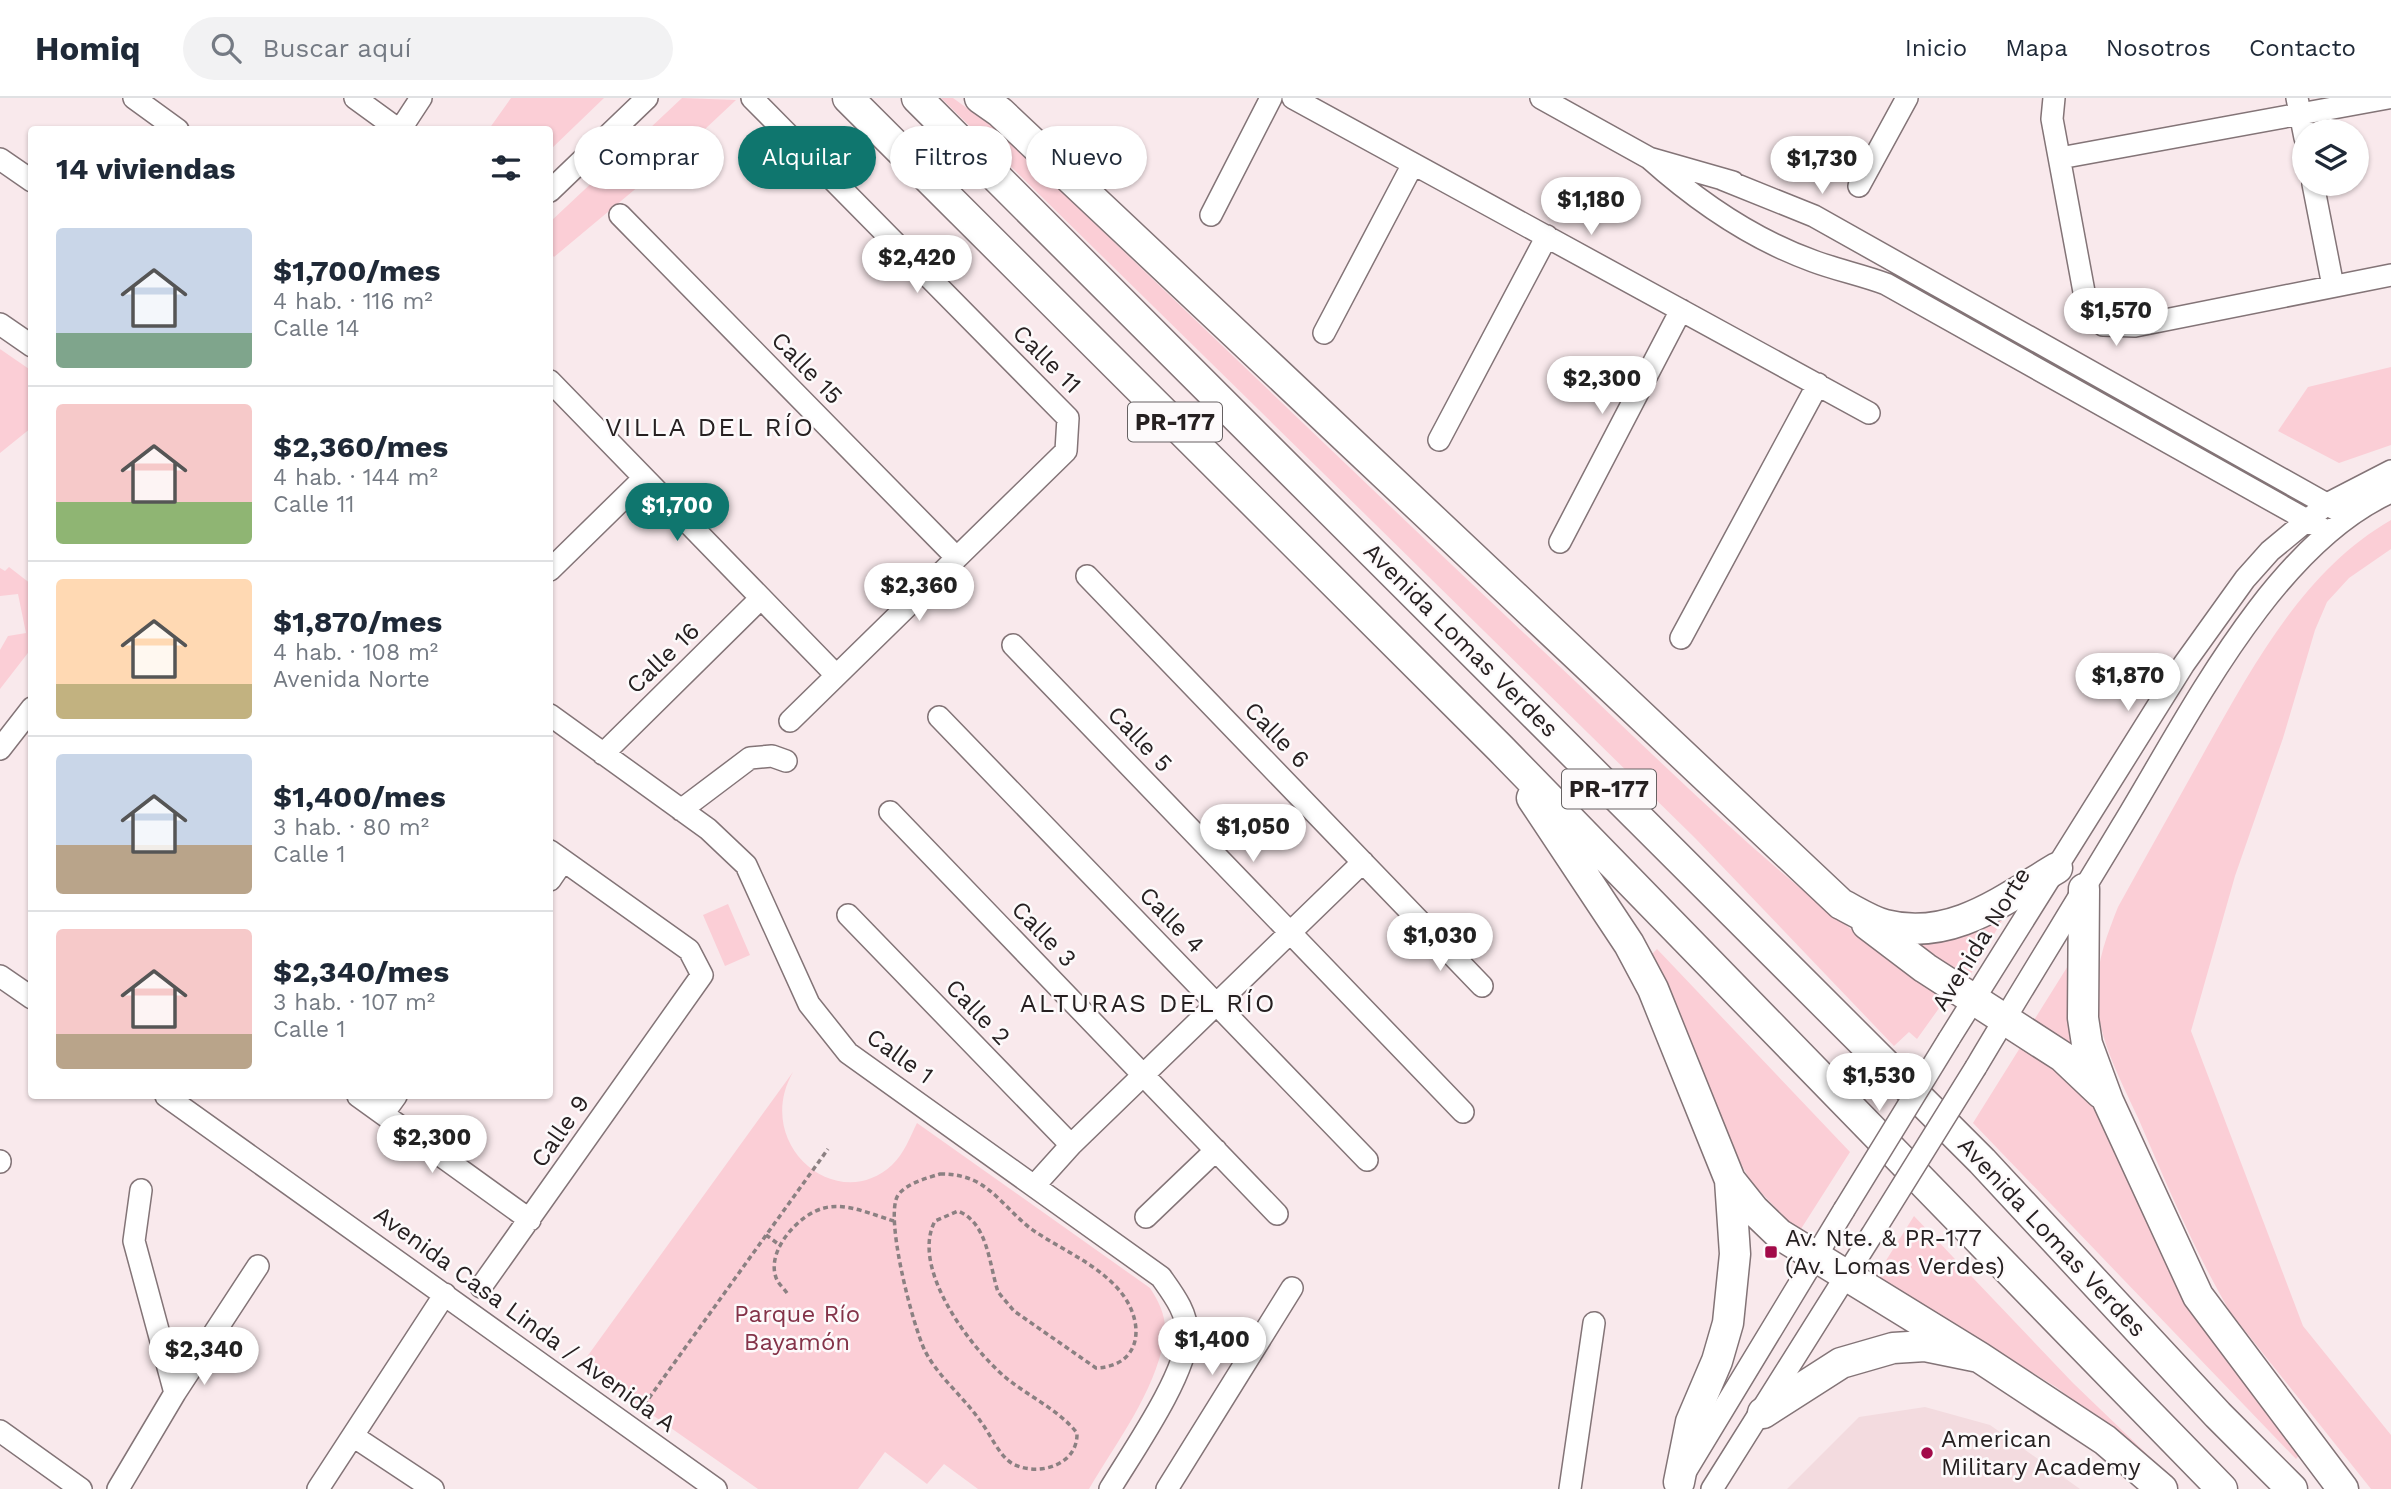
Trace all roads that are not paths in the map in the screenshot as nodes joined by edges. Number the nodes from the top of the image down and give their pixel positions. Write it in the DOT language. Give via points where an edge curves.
graph roads {
  1 [pos="134,98"];
  2 [pos="355,98"];
  3 [pos="421,98"];
  4 [pos="647,98"];
  5 [pos="752,98"];
  6 [pos="849,98"];
  7 [pos="917,98"];
  8 [pos="980,98"];
  9 [pos="1270,98"];
  10 [pos="1293,98"];
  11 [pos="1541,98"];
  12 [pos="1906,98"];
  13 [pos="2054,98"];
  14 [pos="2388,98"];
  15 [pos="2299,107"];
  16 [pos="172,126"];
  17 [pos="394,126"];
  18 [pos="402,126"];
  19 [pos="1649,158"];
  20 [pos="2060,158"];
  21 [pos="1413,163"];
  22 [pos="4,169"];
  23 [pos="28,179"];
  24 [pos="1722,179"];
  25 [pos="1859,186"];
  26 [pos="553,188"];
  27 [pos="2315,196"];
  28 [pos="1783,204"];
  29 [pos="620,215"];
  30 [pos="1211,215"];
  31 [pos="1547,236"];
  32 [pos="1774,244"];
  33 [pos="1896,264"];
  34 [pos="2391,275"];
  35 [pos="2333,286"];
  36 [pos="1681,310"];
  37 [pos="0,324"];
  38 [pos="1324,333"];
  39 [pos="28,343"];
  40 [pos="553,384"];
  41 [pos="1818,384"];
  42 [pos="1869,413"];
  43 [pos="1438,440"];
  44 [pos="2391,471"];
  45 [pos="644,478"];
  46 [pos="2391,492"];
  47 [pos="2327,504"];
  48 [pos="2348,516"];
  49 [pos="2307,519"];
  50 [pos="2328,533"];
  51 [pos="1560,542"];
  52 [pos="956,557"];
  53 [pos="553,567"];
  54 [pos="1087,576"];
  55 [pos="760,599"];
  56 [pos="1681,638"];
  57 [pos="1013,645"];
  58 [pos="836,675"];
  59 [pos="28,713"];
  60 [pos="553,717"];
  61 [pos="939,717"];
  62 [pos="790,721"];
  63 [pos="1500,747"];
  64 [pos="0,750"];
  65 [pos="603,754"];
  66 [pos="786,761"];
  67 [pos="681,810"];
  68 [pos="890,812"];
  69 [pos="556,856"];
  70 [pos="1363,862"];
  71 [pos="2057,868"];
  72 [pos="2084,889"];
  73 [pos="1841,904"];
  74 [pos="848,915"];
  75 [pos="1289,933"];
  76 [pos="0,976"];
  77 [pos="1482,986"];
  78 [pos="28,995"];
  79 [pos="1975,999"];
  80 [pos="1217,1003"];
  81 [pos="2005,1018"];
  82 [pos="1144,1075"];
  83 [pos="170,1099"];
  84 [pos="362,1099"];
  85 [pos="394,1099"];
  86 [pos="2108,1101"];
  87 [pos="1463,1112"];
  88 [pos="383,1114"];
  89 [pos="1071,1145"];
  90 [pos="1216,1150"];
  91 [pos="1367,1160"];
  92 [pos="1730,1180"];
  93 [pos="1035,1185"];
  94 [pos="141,1190"];
  95 [pos="1277,1214"];
  96 [pos="1146,1217"];
  97 [pos="530,1220"];
  98 [pos="1815,1256"];
  99 [pos="258,1266"];
  100 [pos="1847,1274"];
  101 [pos="481,1287"];
  102 [pos="1292,1288"];
  103 [pos="445,1294"];
  104 [pos="1594,1323"];
  105 [pos="1979,1357"];
  106 [pos="175,1393"];
  107 [pos="1763,1413"];
  108 [pos="0,1432"];
  109 [pos="353,1436"];
  110 [pos="1677,1486"];
  111 [pos="81,1489"];
  112 [pos="118,1489"];
  113 [pos="318,1489"];
  114 [pos="433,1489"];
  115 [pos="716,1489"];
  116 [pos="1110,1489"];
  117 [pos="1167,1489"];
  118 [pos="1570,1489"];
  119 [pos="1712,1489"];
  120 [pos="2162,1489"];
  121 [pos="2222,1489"];
  122 [pos="2292,1489"];
  123 [pos="2343,1489"];
  1 -- 16 [label="street"];
  2 -- 17 [label="street"];
  3 -- 18 [label="street"];
  4 -- 26 [label="street"];
  5 -- 52 [label="street, Calle 11" via="1068,418 1066,451"];
  6 -- 63 [label="highway, Avenida Lomas Verdes / PR-177"];
  7 -- 122 [label="highway, Avenida Lomas Verdes / PR-177" via="1982,1161"];
  8 -- 73 [label="highway"];
  9 -- 30 [label="street"];
  10 -- 21 [label="street"];
  11 -- 19 [label="street"];
  12 -- 25 [label="street"];
  13 -- 20 [label="street" via="2052,119"];
  14 -- 15 [label="street"];
  15 -- 20 [label="street"];
  19 -- 24 [label="street"];
  19 -- 32 [label="street" via="1685,190"];
  20 -- 35 [label="street" via="2087,308 2104,325 2135,326"];
  21 -- 31 [label="street"];
  21 -- 38 [label="street"];
  22 -- 23 [label="street"];
  24 -- 28 [label="street"];
  24 -- 33 [label="street" via="1830,208 1880,245"];
  27 -- 35 [label="street"];
  28 -- 32 [label="street" via="1773,209 1765,222"];
  28 -- 33 [label="street" via="1814,216"];
  29 -- 52 [label="street, Calle 15"];
  31 -- 36 [label="street"];
  31 -- 43 [label="street"];
  32 -- 49 [label="street" via="1886,284"];
  33 -- 47 [label="street"];
  34 -- 35 [label="street"];
  36 -- 41 [label="street"];
  36 -- 51 [label="street"];
  37 -- 39 [label="street"];
  40 -- 45 [label="street"];
  41 -- 42 [label="street"];
  41 -- 56 [label="street"];
  44 -- 47 [label="street, Avenida Norte"];
  45 -- 53 [label="street"];
  45 -- 55 [label="street"];
  46 -- 48 [label="street"];
  47 -- 48 [label="street"];
  47 -- 49 [label="street, Avenida Norte"];
  48 -- 50 [label="street"];
  49 -- 50 [label="street"];
  49 -- 71 [label="street, Avenida Norte" via="2270,551 2214,620"];
  50 -- 72 [label="street" via="2273,591 2223,662"];
  52 -- 58 [label="street, Calle 11"];
  54 -- 70 [label="street, Calle 6"];
  55 -- 58 [label="street"];
  55 -- 65 [label="street, Calle 16"];
  57 -- 75 [label="street, Calle 5"];
  58 -- 62 [label="street, Calle 11"];
  59 -- 64 [label="street"];
  60 -- 65 [label="street"];
  61 -- 80 [label="street, Calle 4"];
  63 -- 92 [label="highway" via="1629,944 1653,989"];
  63 -- 121 [label="highway, Avenida Lomas Verdes / PR-177"];
  65 -- 67 [label="street"];
  66 -- 67 [label="street" via="772,756 750,758"];
  67 -- 93 [label="street, Calle 1" via="746,864 809,1004 848,1053"];
  68 -- 82 [label="street, Calle 3"];
  69 -- 97 [label="street, Calle 9" via="689,950 702,975"];
  70 -- 75 [label="street"];
  70 -- 77 [label="street, Calle 6"];
  71 -- 73 [label="highway" via="1984,913 1934,928 1912,930 1882,924"];
  71 -- 79 [label="street, Avenida Norte"];
  72 -- 81 [label="street"];
  72 -- 86 [label="highway" via="2084,1018 2087,1044"];
  73 -- 79 [label="highway" via="1925,968"];
  74 -- 89 [label="street, Calle 2"];
  75 -- 80 [label="street"];
  75 -- 87 [label="street, Calle 5"];
  76 -- 78 [label="street"];
  79 -- 81 [label="highway"];
  79 -- 98 [label="street, Avenida Norte, bridge"];
  80 -- 82 [label="street"];
  80 -- 91 [label="street, Calle 4"];
  81 -- 86 [label="highway" via="2063,1057"];
  81 -- 100 [label="street, bridge"];
  82 -- 89 [label="street"];
  82 -- 90 [label="street, Calle 3"];
  83 -- 103 [label="street, Avenida Casa Linda / Avenida A"];
  84 -- 88 [label="street"];
  85 -- 88 [label="street"];
  86 -- 123 [label="highway" via="2198,1296"];
  88 -- 97 [label="street"];
  89 -- 93 [label="street"];
  90 -- 95 [label="street, Calle 3"];
  90 -- 96 [label="street"];
  92 -- 98 [label="highway" via="1779,1234"];
  92 -- 110 [label="highway" via="1734,1290 1717,1361 1691,1422"];
  93 -- 116 [label="street, Calle 1" via="1161,1277 1183,1311 1188,1336 1170,1386"];
  94 -- 106 [label="street" via="134,1241"];
  97 -- 101 [label="street, Calle 9"];
  98 -- 100 [label="highway"];
  98 -- 110 [label="street, Avenida Norte"];
  99 -- 106 [label="street"];
  100 -- 105 [label="highway"];
  100 -- 107 [label="street"];
  102 -- 117 [label="street"];
  103 -- 109 [label="street"];
  103 -- 115 [label="street, Avenida Casa Linda / Avenida A"];
  104 -- 118 [label="street"];
  105 -- 107 [label="highway" via="1925,1346 1862,1355 1841,1363"];
  105 -- 120 [label="highway" via="2105,1440"];
  106 -- 112 [label="street"];
  107 -- 119 [label="street"];
  108 -- 111 [label="street"];
  109 -- 113 [label="street"];
  109 -- 114 [label="street"];
}
